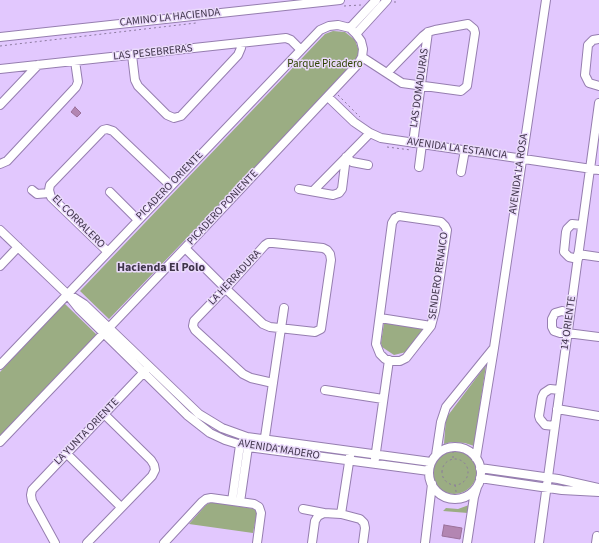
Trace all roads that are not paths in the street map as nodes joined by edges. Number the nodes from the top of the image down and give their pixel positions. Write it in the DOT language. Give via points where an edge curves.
graph roads {
  1 [pos="546,0"];
  2 [pos="386,1"];
  3 [pos="374,2"];
  4 [pos="340,3"];
  5 [pos="353,31"];
  6 [pos="428,32"];
  7 [pos="0,37"];
  8 [pos="599,39"];
  9 [pos="240,44"];
  10 [pos="301,50"];
  11 [pos="132,55"];
  12 [pos="362,57"];
  13 [pos="75,61"];
  14 [pos="38,65"];
  15 [pos="0,69"];
  16 [pos="387,73"];
  17 [pos="420,86"];
  18 [pos="599,86"];
  19 [pos="328,97"];
  20 [pos="599,103"];
  21 [pos="0,105"];
  22 [pos="370,134"];
  23 [pos="413,143"];
  24 [pos="422,144"];
  25 [pos="465,150"];
  26 [pos="346,157"];
  27 [pos="522,158"];
  28 [pos="0,164"];
  29 [pos="368,165"];
  30 [pos="419,167"];
  31 [pos="590,169"];
  32 [pos="599,170"];
  33 [pos="461,172"];
  34 [pos="171,186"];
  35 [pos="299,189"];
  36 [pos="32,190"];
  37 [pos="313,191"];
  38 [pos="110,192"];
  39 [pos="49,193"];
  40 [pos="138,220"];
  41 [pos="582,225"];
  42 [pos="0,230"];
  43 [pos="18,247"];
  44 [pos="185,248"];
  45 [pos="108,252"];
  46 [pos="578,257"];
  47 [pos="599,257"];
  48 [pos="0,266"];
  49 [pos="226,289"];
  50 [pos="68,294"];
  51 [pos="284,308"];
  52 [pos="570,313"];
  53 [pos="380,318"];
  54 [pos="432,326"];
  55 [pos="281,328"];
  56 [pos="106,331"];
  57 [pos="567,333"];
  58 [pos="599,337"];
  59 [pos="494,348"];
  60 [pos="389,360"];
  61 [pos="1,363"];
  62 [pos="147,369"];
  63 [pos="273,383"];
  64 [pos="325,390"];
  65 [pos="560,390"];
  66 [pos="383,399"];
  67 [pos="557,409"];
  68 [pos="104,414"];
  69 [pos="599,416"];
  70 [pos="555,426"];
  71 [pos="247,437"];
  72 [pos="265,439"];
  73 [pos="0,442"];
  74 [pos="244,446"];
  75 [pos="264,448"];
  76 [pos="351,451"];
  77 [pos="66,454"];
  78 [pos="376,454"];
  79 [pos="436,455"];
  80 [pos="476,458"];
  81 [pos="350,460"];
  82 [pos="431,462"];
  83 [pos="375,464"];
  84 [pos="480,468"];
  85 [pos="429,471"];
  86 [pos="548,477"];
  87 [pos="479,482"];
  88 [pos="432,484"];
  89 [pos="546,487"];
  90 [pos="599,488"];
  91 [pos="599,492"];
  92 [pos="443,495"];
  93 [pos="236,501"];
  94 [pos="121,507"];
  95 [pos="303,509"];
  96 [pos="324,513"];
  97 [pos="341,514"];
  98 [pos="428,516"];
  99 [pos="55,543"];
  100 [pos="87,543"];
  101 [pos="164,543"];
  102 [pos="257,543"];
  103 [pos="312,543"];
  104 [pos="363,543"];
  105 [pos="425,543"];
  106 [pos="467,543"];
  107 [pos="539,543"];
  1 -- 27 [label="street, AVENIDA LA ROSA"];
  2 -- 5 [label="street"];
  3 -- 5 [label="street"];
  4 -- 7 [label="street, CAMINO LA HACIENDA"];
  5 -- 10 [label="street, PICADERO ORIENTE" via="338,25 324,28"];
  5 -- 12 [label="street" via="362,45"];
  6 -- 16 [label="street"];
  6 -- 17 [label="street, LAS DOMADURAS"];
  6 -- 17 [label="street" via="468,24 473,27 475,34 468,84 459,92"];
  8 -- 18 [label="street" via="588,45 585,75 589,83"];
  9 -- 10 [label="street, LAS PESEBRERAS" via="286,38"];
  9 -- 11 [label="street, LAS PESEBRERAS"];
  9 -- 11 [label="street" via="238,55 181,116 174,118 169,117 138,86"];
  10 -- 34 [label="street, PICADERO ORIENTE"];
  11 -- 13 [label="street, LAS PESEBRERAS"];
  12 -- 16 [label="street"];
  12 -- 19 [label="street, PICADERO PONIENTE"];
  13 -- 14 [label="street, LAS PESEBRERAS"];
  13 -- 28 [label="street" via="78,82 76,87 7,161"];
  14 -- 15 [label="street, LAS PESEBRERAS"];
  14 -- 21 [label="street"];
  16 -- 17 [label="street" via="402,83"];
  17 -- 23 [label="street, LAS DOMADURAS"];
  19 -- 22 [label="street, AVENIDA LA ESTANCIA"];
  19 -- 44 [label="street, PICADERO PONIENTE"];
  20 -- 31 [label="street, 14 ORIENTE"];
  22 -- 23 [label="street, AVENIDA LA ESTANCIA"];
  22 -- 26 [label="street"];
  23 -- 24 [label="street, AVENIDA LA ESTANCIA"];
  24 -- 25 [label="street, AVENIDA LA ESTANCIA"];
  24 -- 30 [label="street"];
  25 -- 27 [label="street, AVENIDA LA ESTANCIA"];
  25 -- 33 [label="street"];
  26 -- 29 [label="street" via="352,162"];
  26 -- 37 [label="street"];
  26 -- 37 [label="street" via="342,189 339,193 333,195"];
  27 -- 31 [label="street, AVENIDA LA ESTANCIA"];
  27 -- 59 [label="street, AVENIDA LA ROSA"];
  31 -- 32 [label="street, AVENIDA LA ESTANCIA"];
  31 -- 41 [label="street, 14 ORIENTE"];
  34 -- 39 [label="street, EL CORRALERO" via="114,132 107,129 103,130 50,185"];
  34 -- 40 [label="street, PICADERO ORIENTE"];
  35 -- 37 [label="street"];
  36 -- 39 [label="street, EL CORRALERO" via="37,194"];
  38 -- 40 [label="street"];
  39 -- 45 [label="street, EL CORRALERO"];
  40 -- 45 [label="street, PICADERO ORIENTE"];
  41 -- 46 [label="street, 14 ORIENTE"];
  41 -- 46 [label="street" via="572,224 566,232 564,252 569,257"];
  42 -- 43 [label="street, AVENIDA MADERO"];
  43 -- 48 [label="street"];
  43 -- 50 [label="street, AVENIDA MADERO"];
  44 -- 49 [label="street"];
  44 -- 56 [label="street, PICADERO PONIENTE"];
  45 -- 50 [label="street, PICADERO ORIENTE"];
  46 -- 47 [label="street"];
  46 -- 52 [label="street, 14 ORIENTE"];
  49 -- 55 [label="street" via="260,322 270,327"];
  49 -- 55 [label="street, LA HERRADURA" via="268,244 273,242 325,249 331,260 321,329 315,332"];
  49 -- 63 [label="street, LA HERRADURA" via="194,321 194,328 243,374"];
  50 -- 56 [label="street, AVENIDA MADERO" via="84,304"];
  50 -- 61 [label="street, PICADERO ORIENTE"];
  51 -- 55 [label="street"];
  52 -- 57 [label="street, 14 ORIENTE"];
  52 -- 57 [label="street" via="555,313 552,319 554,331"];
  53 -- 54 [label="street"];
  53 -- 54 [label="street, SENDERO RENAICO" via="393,221 401,216 439,222 445,226"];
  53 -- 60 [label="street, SENDERO RENAICO" via="376,348"];
  54 -- 60 [label="street, SENDERO RENAICO" via="406,358 396,362"];
  55 -- 63 [label="street"];
  56 -- 62 [label="street, AVENIDA MADERO"];
  56 -- 73 [label="street, PICADERO PONIENTE"];
  57 -- 58 [label="street"];
  57 -- 65 [label="street, 14 ORIENTE"];
  59 -- 79 [label="street" via="446,407"];
  59 -- 80 [label="street, AVENIDA LA ROSA"];
  60 -- 66 [label="street"];
  62 -- 68 [label="street, LA YUNTA ORIENTE"];
  62 -- 71 [label="street, AVENIDA MADERO" via="206,420"];
  62 -- 74 [label="street, AVENIDA MADERO" via="198,424 217,436"];
  63 -- 72 [label="street"];
  64 -- 66 [label="street"];
  65 -- 67 [label="street, 14 ORIENTE"];
  65 -- 70 [label="street" via="550,389 544,393 539,416 545,425"];
  66 -- 78 [label="street"];
  67 -- 69 [label="street"];
  67 -- 70 [label="street, 14 ORIENTE"];
  68 -- 77 [label="street, LA YUNTA ORIENTE"];
  68 -- 94 [label="street" via="155,467 153,474"];
  70 -- 86 [label="street, 14 ORIENTE"];
  71 -- 72 [label="street, AVENIDA MADERO"];
  71 -- 74 [label="street"];
  72 -- 75 [label="street"];
  72 -- 76 [label="street, AVENIDA MADERO"];
  74 -- 75 [label="street, AVENIDA MADERO"];
  74 -- 93 [label="street"];
  75 -- 81 [label="street, AVENIDA MADERO"];
  76 -- 78 [label="street, AVENIDA MADERO"];
  76 -- 81 [label="street"];
  77 -- 94 [label="street"];
  77 -- 99 [label="street, LA YUNTA ORIENTE" via="32,490 31,495"];
  78 -- 82 [label="street, AVENIDA MADERO"];
  78 -- 83 [label="street"];
  79 -- 80 [label="street" via="446,448 453,447 465,449"];
  79 -- 82 [label="street"];
  80 -- 84 [label="street"];
  81 -- 83 [label="street, AVENIDA MADERO"];
  81 -- 97 [label="street"];
  82 -- 85 [label="street"];
  83 -- 85 [label="street, AVENIDA MADERO"];
  84 -- 86 [label="street"];
  84 -- 87 [label="street"];
  85 -- 88 [label="street"];
  86 -- 89 [label="street, 14 ORIENTE"];
  86 -- 90 [label="street"];
  87 -- 89 [label="street"];
  87 -- 92 [label="street" via="468,495 457,498"];
  87 -- 106 [label="street" via="474,497"];
  88 -- 92 [label="street"];
  88 -- 98 [label="street"];
  89 -- 91 [label="street"];
  89 -- 107 [label="street, 14 ORIENTE"];
  92 -- 98 [label="street"];
  93 -- 101 [label="street" via="211,498 204,500"];
  93 -- 102 [label="street" via="257,505 260,509"];
  94 -- 100 [label="street"];
  95 -- 96 [label="street"];
  96 -- 97 [label="street"];
  96 -- 103 [label="street" via="318,516 315,522"];
  97 -- 104 [label="street" via="362,521 365,528"];
  98 -- 105 [label="street"];
}
